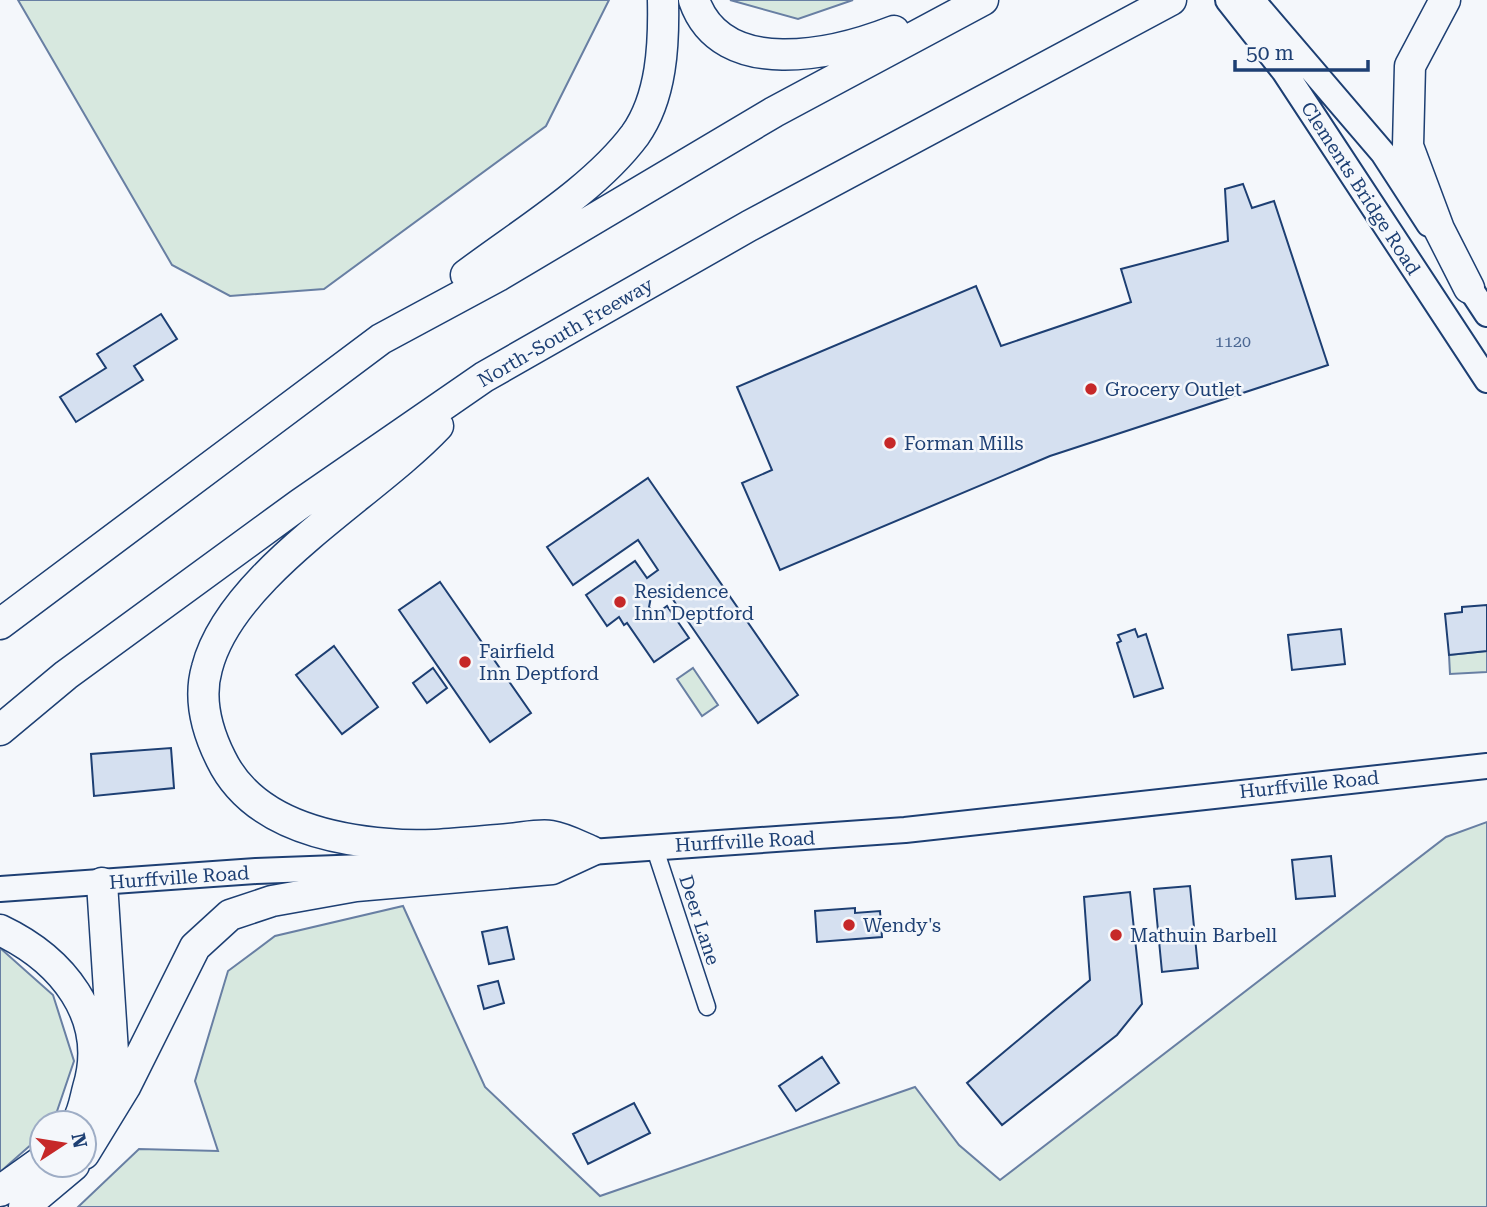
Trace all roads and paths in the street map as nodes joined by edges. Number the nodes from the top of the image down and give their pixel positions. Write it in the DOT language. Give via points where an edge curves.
graph roads {
  1 [pos="663,0"];
  2 [pos="694,0"];
  3 [pos="972,0"];
  4 [pos="983,0"];
  5 [pos="1171,0"];
  6 [pos="1228,0"];
  7 [pos="1252,0"];
  8 [pos="1445,0"];
  9 [pos="1469,288"];
  10 [pos="1487,314"];
  11 [pos="381,339"];
  12 [pos="484,377"];
  13 [pos="1487,380"];
  14 [pos="0,624"];
  15 [pos="0,730"];
  16 [pos="1487,766"];
  17 [pos="654,846"];
  18 [pos="591,851"];
  19 [pos="102,883"];
  20 [pos="0,889"];
  21 [pos="0,930"];
  22 [pos="707,1007"];
  23 [pos="112,1106"];
  24 [pos="81,1109"];
  25 [pos="98,1130"];
  26 [pos="28,1171"];
  27 [pos="57,1179"];
  28 [pos="0,1191"];
  29 [pos="24,1207"];
  1 -- 11 [label="highway" via="660,66 635,134 582,188"];
  2 -- 3 [label="highway" via="720,36 763,54 788,55 826,52"];
  4 -- 11 [label="highway" via="774,112 498,276"];
  5 -- 12 [label="highway, North-South Freeway" via="749,226"];
  6 -- 13 [label="main road, Clements Bridge Road" via="1284,71"];
  7 -- 9 [label="main road, Clements Bridge Road" via="1383,153"];
  8 -- 9 [label="highway" via="1410,66 1408,146 1439,229"];
  9 -- 10 [label="main road, Clements Bridge Road"];
  11 -- 14 [label="highway"];
  12 -- 15 [label="highway, North-South Freeway" via="278,520"];
  12 -- 18 [label="highway" via="422,444 290,556 238,608 206,669 203,700 208,728 224,765 240,787 259,806 302,827 388,845 551,836"];
  16 -- 17 [label="main road, Hurffville Road" via="905,830"];
  17 -- 18 [label="main road, Hurffville Road"];
  17 -- 22 [label="street, Deer Lane"];
  18 -- 19 [label="main road, Hurffville Road"];
  18 -- 23 [label="highway" via="552,869 356,886 272,901 230,915 195,947"];
  19 -- 20 [label="main road, Hurffville Road"];
  19 -- 23 [label="highway" via="114,1052"];
  21 -- 24 [label="highway" via="49,959 71,984 89,1024 93,1071"];
  23 -- 25 [label="highway"];
  26 -- 28 [label="highway"];
  27 -- 29 [label="highway"];
}
